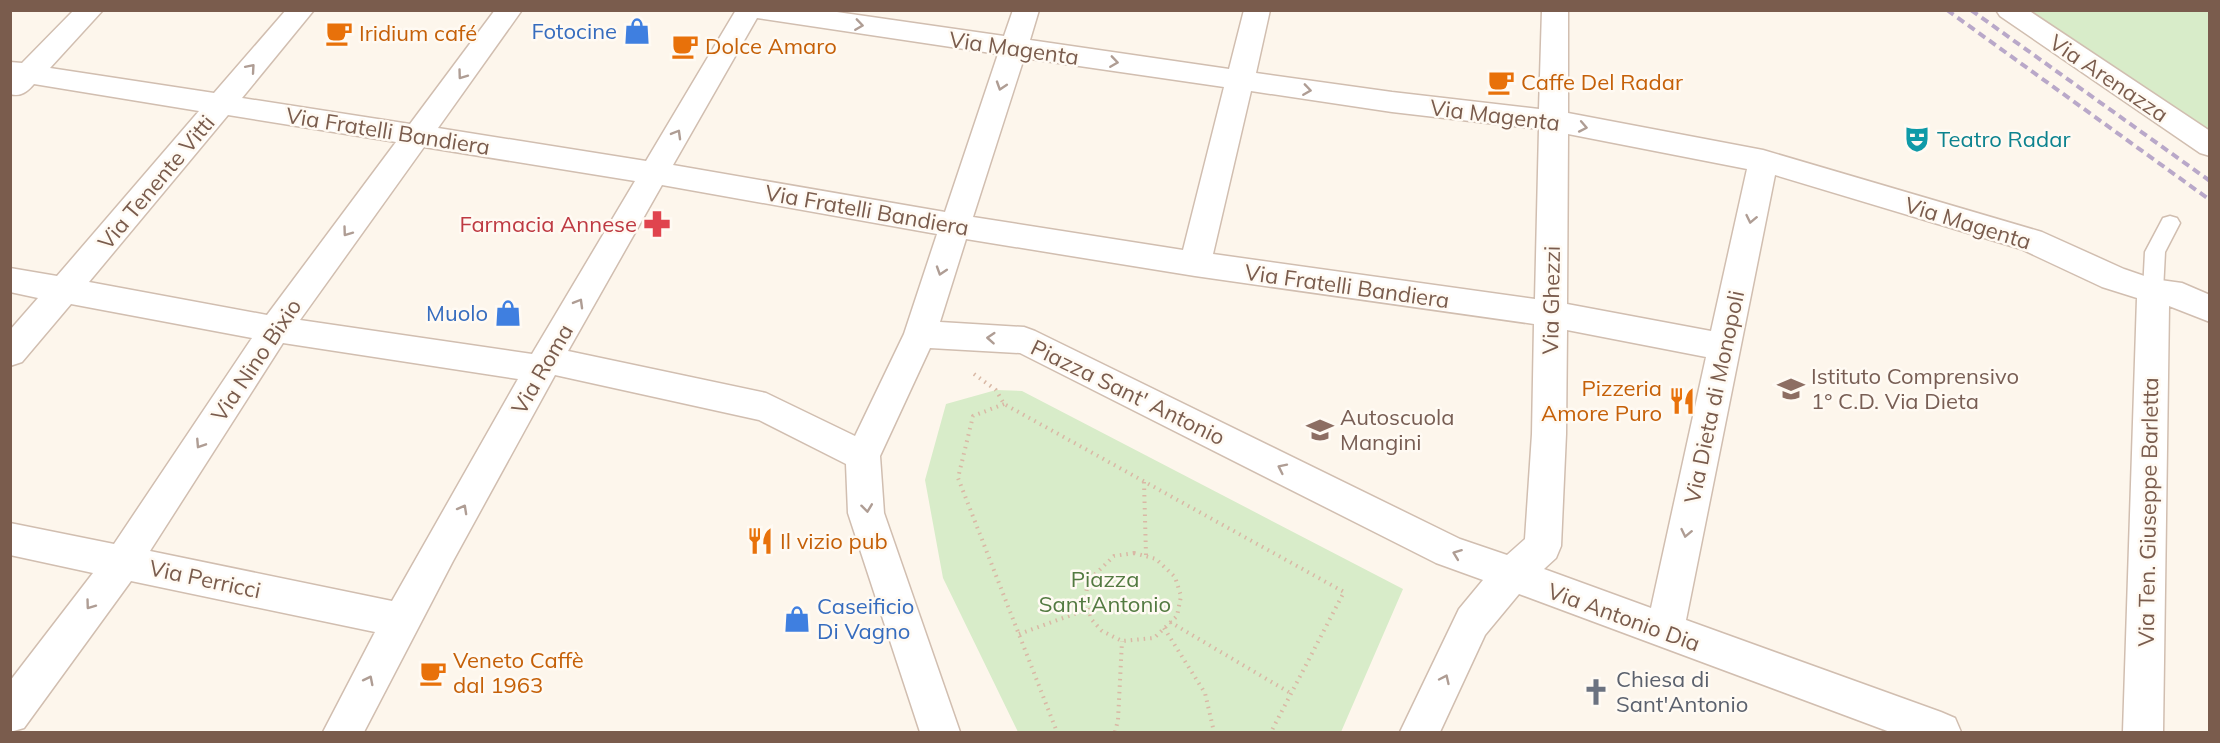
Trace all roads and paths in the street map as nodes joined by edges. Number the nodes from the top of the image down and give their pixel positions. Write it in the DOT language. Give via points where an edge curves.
graph roads {
  1 [pos="90,10"];
  2 [pos="301,10"];
  3 [pos="509,10"];
  4 [pos="749,10"];
  5 [pos="759,10"];
  6 [pos="1026,10"];
  7 [pos="1257,10"];
  8 [pos="1555,10"];
  9 [pos="2009,10"];
  10 [pos="1014,48"];
  11 [pos="17,79"];
  12 [pos="1239,80"];
  13 [pos="220,105"];
  14 [pos="1554,122"];
  15 [pos="417,136"];
  16 [pos="2210,146"];
  17 [pos="1763,161"];
  18 [pos="654,173"];
  19 [pos="2170,223"];
  20 [pos="956,226"];
  21 [pos="1195,264"];
  22 [pos="10,280"];
  23 [pos="66,290"];
  24 [pos="2153,291"];
  25 [pos="2210,309"];
  26 [pos="1551,314"];
  27 [pos="276,329"];
  28 [pos="920,334"];
  29 [pos="1724,347"];
  30 [pos="10,353"];
  31 [pos="544,365"];
  32 [pos="1004,404"];
  33 [pos="864,456"];
  34 [pos="1144,481"];
  35 [pos="10,539"];
  36 [pos="1146,555"];
  37 [pos="123,562"];
  38 [pos="1511,575"];
  39 [pos="1088,609"];
  40 [pos="400,620"];
  41 [pos="1170,622"];
  42 [pos="1164,627"];
  43 [pos="1665,632"];
  44 [pos="1019,634"];
  45 [pos="1122,641"];
  46 [pos="1292,694"];
  47 [pos="10,714"];
  48 [pos="343,732"];
  49 [pos="939,732"];
  50 [pos="1057,732"];
  51 [pos="1115,732"];
  52 [pos="1214,732"];
  53 [pos="1271,732"];
  54 [pos="1420,732"];
  55 [pos="1941,732"];
  56 [pos="2143,732"];
  1 -- 11 [label="street"];
  13 -- 2 [label="street, Via Tenente Vitti, one-way"];
  3 -- 15 [label="street, Via Nino Bixio, one-way"];
  18 -- 4 [label="street, Via Roma, one-way"];
  5 -- 10 [label="street, Via Magenta, one-way"];
  6 -- 10 [label="street"];
  7 -- 12 [label="street"];
  8 -- 14 [label="street, Via Ghezzi"];
  9 -- 16 [label="street, Via Arenazza"];
  10 -- 12 [label="street, Via Magenta, one-way"];
  10 -- 20 [label="street, one-way"];
  11 -- 13 [label="street, Via Fratelli Bandiera"];
  12 -- 14 [label="street, Via Magenta, one-way"];
  12 -- 21 [label="street"];
  13 -- 15 [label="street, Via Fratelli Bandiera"];
  13 -- 23 [label="street, Via Tenente Vitti"];
  14 -- 17 [label="street, Via Magenta, one-way"];
  14 -- 26 [label="street, Via Ghezzi"];
  15 -- 18 [label="street, Via Fratelli Bandiera"];
  15 -- 27 [label="street, Via Nino Bixio, one-way"];
  17 -- 24 [label="street, Via Magenta" via="2031,240 2113,278"];
  17 -- 29 [label="street, Via Dieta di Monopoli, one-way"];
  18 -- 20 [label="street, Via Fratelli Bandiera"];
  31 -- 18 [label="street, Via Roma, one-way"];
  19 -- 24 [label="lane" via="2155,252"];
  20 -- 21 [label="street, Via Fratelli Bandiera"];
  20 -- 28 [label="street, one-way"];
  21 -- 26 [label="street, Via Fratelli Bandiera"];
  22 -- 23 [label="street"];
  23 -- 27 [label="street"];
  23 -- 30 [label="street, Via Tenente Vitti"];
  24 -- 25 [label="street, Via Magenta" via="2182,296"];
  24 -- 56 [label="street, Via Ten. Giuseppe Barletta"];
  26 -- 29 [label="street, Via Fratelli Bandiera"];
  26 -- 38 [label="street, Via Ghezzi" via="1543,546"];
  27 -- 31 [label="street"];
  27 -- 37 [label="street, Via Nino Bixio, one-way"];
  28 -- 32 [label="path" via="996,390"];
  28 -- 33 [label="street"];
  38 -- 28 [label="street, Piazza Sant' Antonio, one-way" via="1449,551 1024,340"];
  29 -- 43 [label="street, Via Dieta di Monopoli, one-way"];
  31 -- 33 [label="street" via="766,407"];
  40 -- 31 [label="street, Via Roma, one-way"];
  32 -- 34 [label="path"];
  32 -- 44 [label="path" via="973,416 958,478"];
  33 -- 49 [label="street, one-way" via="866,513"];
  34 -- 36 [label="path"];
  34 -- 46 [label="path" via="1344,592"];
  35 -- 37 [label="street, Via Perricci"];
  36 -- 39 [label="path" via="1114,556 1088,581"];
  36 -- 41 [label="path" via="1175,576 1181,596 1177,616"];
  37 -- 40 [label="street, Via Perricci"];
  37 -- 47 [label="street, Via Nino Bixio, one-way"];
  38 -- 43 [label="street, Via Antonio Dia"];
  54 -- 38 [label="street, one-way" via="1472,622"];
  39 -- 44 [label="path"];
  39 -- 45 [label="path" via="1102,631"];
  48 -- 40 [label="street, Via Roma, one-way"];
  41 -- 42 [label="path"];
  41 -- 46 [label="path"];
  42 -- 45 [label="path" via="1154,638"];
  42 -- 52 [label="path" via="1205,693"];
  43 -- 55 [label="street, Via Antonio Dia"];
  44 -- 50 [label="path"];
  45 -- 51 [label="path"];
  46 -- 53 [label="path"];
}
